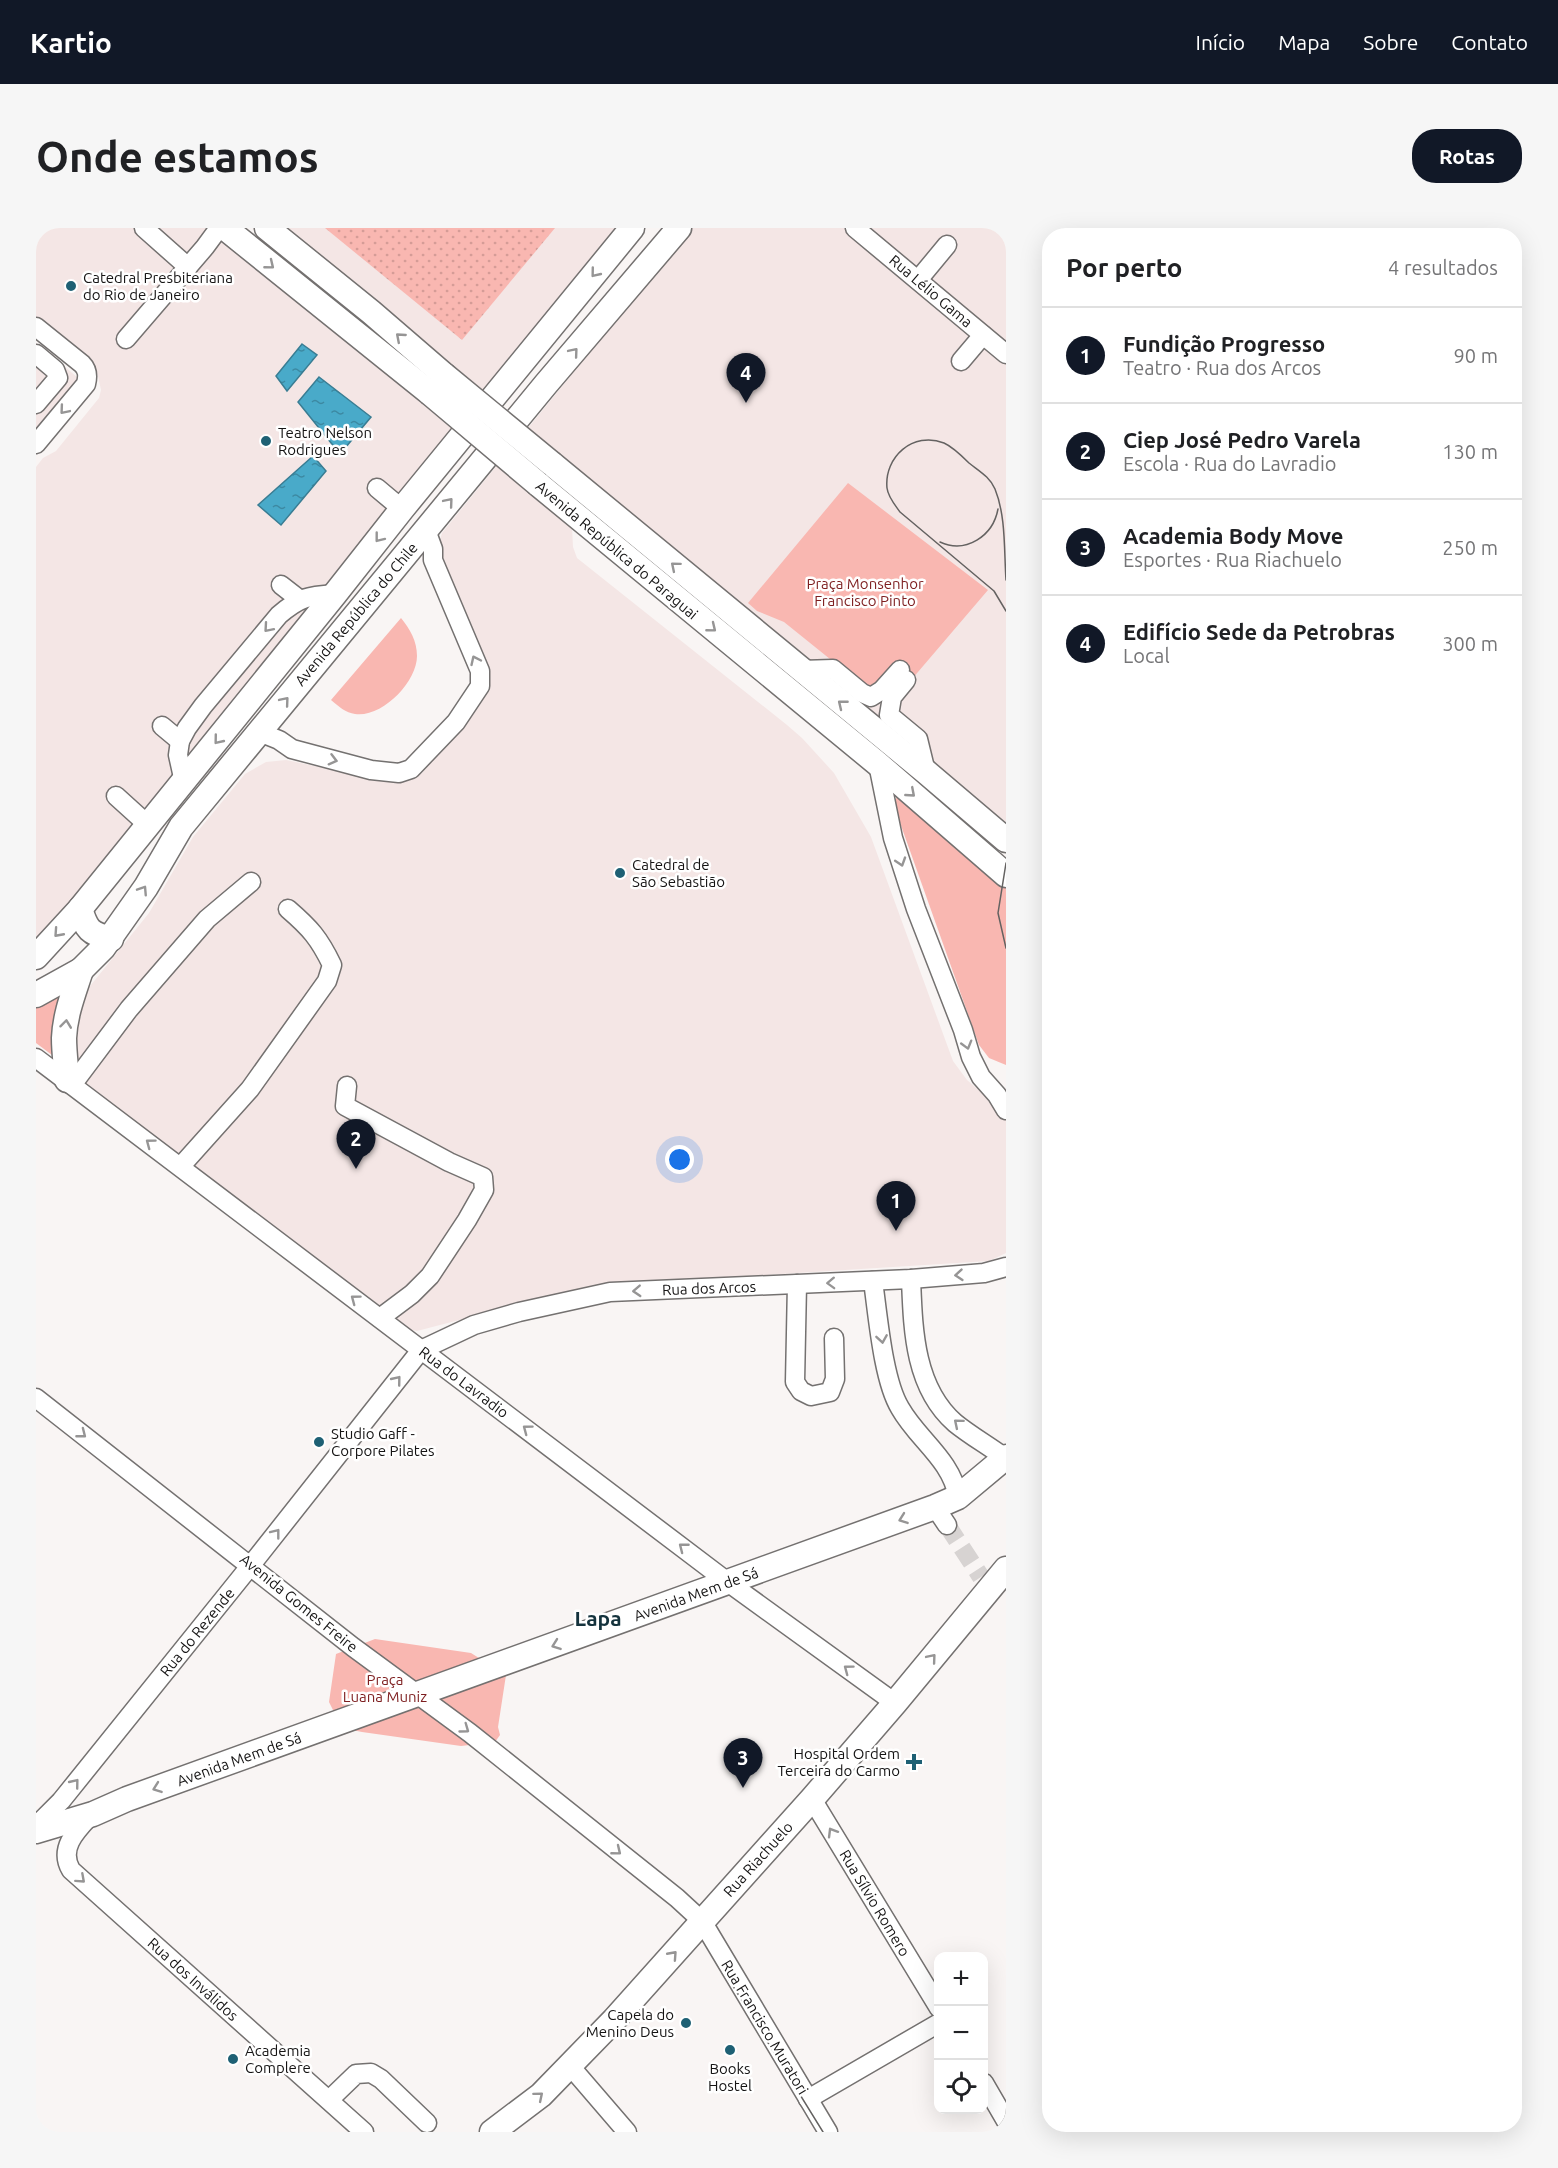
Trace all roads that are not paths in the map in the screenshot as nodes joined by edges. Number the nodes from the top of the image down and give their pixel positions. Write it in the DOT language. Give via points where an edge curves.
graph roads {
  1 [pos="144,228"];
  2 [pos="219,228"];
  3 [pos="225,228"];
  4 [pos="632,228"];
  5 [pos="679,228"];
  6 [pos="855,228"];
  7 [pos="273,230"];
  8 [pos="947,245"];
  9 [pos="188,267"];
  10 [pos="918,280"];
  11 [pos="36,327"];
  12 [pos="983,335"];
  13 [pos="126,339"];
  14 [pos="36,354"];
  15 [pos="1006,354"];
  16 [pos="961,361"];
  17 [pos="437,384"];
  18 [pos="36,404"];
  19 [pos="36,444"];
  20 [pos="377,488"];
  21 [pos="402,509"];
  22 [pos="426,530"];
  23 [pos="281,585"];
  24 [pos="335,594"];
  25 [pos="299,600"];
  26 [pos="801,670"];
  27 [pos="162,726"];
  28 [pos="259,732"];
  29 [pos="180,741"];
  30 [pos="878,764"];
  31 [pos="927,772"];
  32 [pos="184,782"];
  33 [pos="116,796"];
  34 [pos="148,825"];
  35 [pos="1006,840"];
  36 [pos="1006,875"];
  37 [pos="252,882"];
  38 [pos="80,909"];
  39 [pos="288,909"];
  40 [pos="111,939"];
  41 [pos="36,957"];
  42 [pos="81,970"];
  43 [pos="36,995"];
  44 [pos="36,1058"];
  45 [pos="70,1083"];
  46 [pos="998,1084"];
  47 [pos="347,1086"];
  48 [pos="1006,1110"];
  49 [pos="181,1166"];
  50 [pos="1006,1267"];
  51 [pos="911,1279"];
  52 [pos="873,1281"];
  53 [pos="797,1284"];
  54 [pos="380,1318"];
  55 [pos="834,1338"];
  56 [pos="421,1350"];
  57 [pos="36,1398"];
  58 [pos="1005,1458"];
  59 [pos="957,1497"];
  60 [pos="251,1565"];
  61 [pos="993,1577"];
  62 [pos="729,1583"];
  63 [pos="418,1694"];
  64 [pos="895,1703"];
  65 [pos="812,1799"];
  66 [pos="93,1814"];
  67 [pos="36,1826"];
  68 [pos="36,1831"];
  69 [pos="702,1921"];
  70 [pos="938,2006"];
  71 [pos="934,2026"];
  72 [pos="570,2067"];
  73 [pos="988,2090"];
  74 [pos="808,2099"];
  75 [pos="328,2100"];
  76 [pos="1006,2121"];
  77 [pos="427,2123"];
  78 [pos="364,2132"];
  79 [pos="492,2132"];
  80 [pos="627,2132"];
  81 [pos="828,2132"];
  1 -- 9 [label="street"];
  2 -- 9 [label="street"];
  3 -- 17 [label="main road, Avenida República do Paraguai, one-way"];
  4 -- 21 [label="main road, Avenida República do Chile, one-way"];
  22 -- 5 [label="main road, Avenida República do Chile, one-way"];
  6 -- 10 [label="street, Rua Lélio Gama"];
  17 -- 7 [label="main road, Avenida República do Paraguai, one-way" via="371,312"];
  8 -- 10 [label="street"];
  9 -- 13 [label="street"];
  10 -- 12 [label="street, Rua Lélio Gama"];
  11 -- 19 [label="street, one-way" via="82,364 87,374 86,384"];
  12 -- 15 [label="street, Rua Lélio Gama"];
  12 -- 16 [label="street"];
  14 -- 18 [label="street" via="55,370 58,378"];
  26 -- 17 [label="main road, Avenida República do Paraguai, one-way, bridge" via="552,464"];
  17 -- 30 [label="main road, Avenida República do Paraguai, one-way, bridge" via="538,484"];
  20 -- 21 [label="street"];
  21 -- 24 [label="main road, Avenida República do Chile, one-way"];
  28 -- 22 [label="main road, Avenida República do Chile, one-way"];
  28 -- 22 [label="street, one-way" via="292,749 371,770 399,773 411,769 456,722 480,686 480,671 433,560"];
  23 -- 25 [label="street"];
  24 -- 25 [label="street"];
  24 -- 32 [label="main road, Avenida República do Chile, one-way"];
  25 -- 29 [label="street, one-way" via="279,615 240,661"];
  31 -- 26 [label="main road, Avenida República do Paraguai, one-way"];
  26 -- 31 [label="street" via="833,669 871,697 904,673 892,697 889,715 918,738"];
  27 -- 29 [label="street"];
  40 -- 28 [label="main road, Avenida República do Chile, one-way" via="181,827"];
  29 -- 32 [label="street" via="178,755"];
  30 -- 36 [label="main road, Avenida República do Paraguai, one-way"];
  30 -- 46 [label="street, one-way" via="893,838 971,1057 981,1077"];
  31 -- 35 [label="main road, Avenida República do Paraguai"];
  32 -- 34 [label="main road, Avenida República do Chile"];
  33 -- 34 [label="street"];
  34 -- 38 [label="main road, Avenida República do Chile"];
  37 -- 45 [label="street" via="207,919"];
  38 -- 40 [label="main road" via="91,932"];
  38 -- 41 [label="main road, Avenida República do Chile, one-way"];
  39 -- 49 [label="street" via="313,930 322,944 332,965 327,981 250,1089"];
  40 -- 42 [label="main road, Avenida República do Chile"];
  42 -- 43 [label="main road, Avenida República do Chile"];
  45 -- 42 [label="main road, one-way" via="64,1039 68,1008"];
  44 -- 45 [label="street, Rua do Lavradio"];
  49 -- 45 [label="street, Rua do Lavradio, one-way"];
  46 -- 48 [label="street"];
  47 -- 54 [label="street" via="345,1106 483,1177 484,1190 430,1276"];
  54 -- 49 [label="street, Rua do Lavradio, one-way"];
  50 -- 51 [label="street, Rua dos Arcos, one-way" via="984,1273"];
  51 -- 52 [label="street, Rua dos Arcos"];
  58 -- 51 [label="street, one-way" via="954,1422 930,1389 918,1357"];
  52 -- 53 [label="street, Rua dos Arcos, one-way"];
  52 -- 59 [label="street, one-way" via="892,1390 899,1408 946,1466"];
  53 -- 55 [label="street" via="794,1364 795,1382 801,1391 811,1396 830,1392 835,1379"];
  53 -- 56 [label="street, Rua dos Arcos, one-way" via="610,1292 474,1325"];
  54 -- 56 [label="street, Rua do Lavradio"];
  60 -- 56 [label="street, Rua do Rezende, one-way"];
  62 -- 56 [label="street, Rua do Lavradio, one-way"];
  57 -- 60 [label="street, Avenida Gomes Freire, one-way"];
  58 -- 59 [label="main road, Avenida Mem de Sá"];
  59 -- 62 [label="main road, Avenida Mem de Sá, one-way" via="941,1516"];
  60 -- 63 [label="street, Avenida Gomes Freire"];
  67 -- 60 [label="street, Rua do Rezende, one-way" via="61,1801"];
  64 -- 61 [label="main road, Rua Riachuelo, one-way"];
  62 -- 63 [label="main road, Avenida Mem de Sá, one-way"];
  64 -- 62 [label="street, Rua do Lavradio, one-way"];
  63 -- 66 [label="main road, Avenida Mem de Sá, one-way"];
  63 -- 69 [label="street, Avenida Gomes Freire, one-way"];
  64 -- 65 [label="main road, Rua Riachuelo"];
  65 -- 69 [label="main road, Rua Riachuelo"];
  70 -- 65 [label="street, Rua Sílvio Romero, one-way"];
  66 -- 68 [label="main road, Avenida Mem de Sá"];
  66 -- 75 [label="street, Rua dos Inválidos, one-way" via="68,1845 66,1856 71,1870"];
  72 -- 69 [label="main road, Rua Riachuelo, one-way"];
  69 -- 74 [label="street, Rua Francisco Muratori"];
  71 -- 74 [label="street"];
  79 -- 72 [label="main road, Rua Riachuelo, one-way"];
  72 -- 80 [label="street"];
  73 -- 76 [label="street"];
  74 -- 81 [label="street, Rua Francisco Muratori"];
  75 -- 77 [label="street" via="356,2074 371,2073"];
  75 -- 78 [label="street, Rua dos Inválidos"];
}
